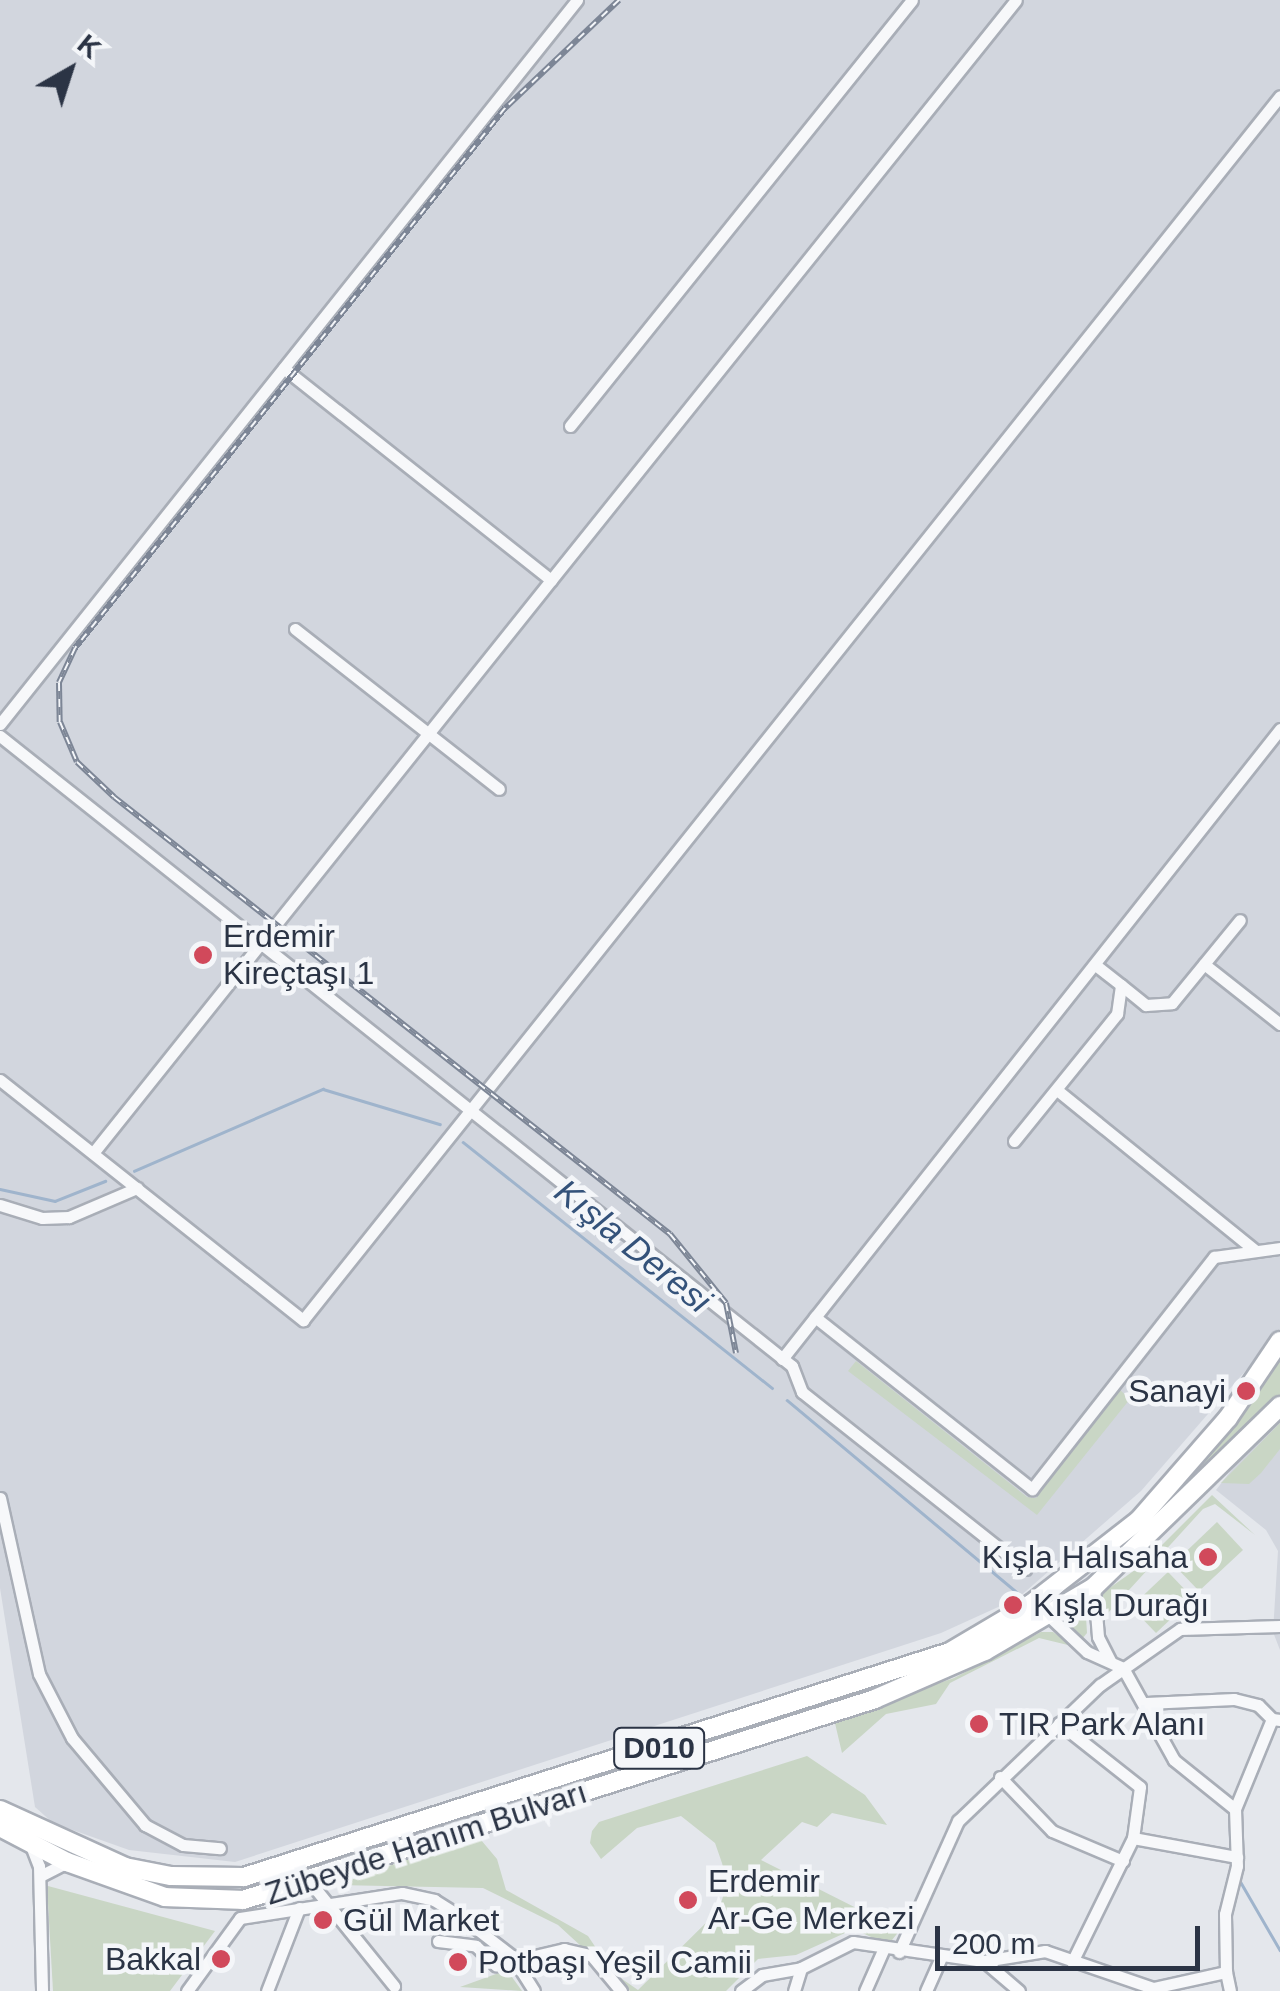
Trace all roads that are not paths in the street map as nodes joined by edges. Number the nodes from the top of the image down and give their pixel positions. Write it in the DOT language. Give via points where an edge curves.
graph roads {
  1 [pos="577,0"];
  2 [pos="912,0"];
  3 [pos="1016,0"];
  4 [pos="1280,96"];
  5 [pos="284,368"];
  6 [pos="570,426"];
  7 [pos="551,580"];
  8 [pos="295,629"];
  9 [pos="0,724"];
  10 [pos="1280,729"];
  11 [pos="429,735"];
  12 [pos="0,736"];
  13 [pos="499,789"];
  14 [pos="1240,920"];
  15 [pos="262,946"];
  16 [pos="1204,964"];
  17 [pos="1098,967"];
  18 [pos="1121,985"];
  19 [pos="1280,1024"];
  20 [pos="0,1080"];
  21 [pos="1058,1090"];
  22 [pos="470,1110"];
  23 [pos="1014,1141"];
  24 [pos="93,1153"];
  25 [pos="137,1188"];
  26 [pos="0,1205"];
  27 [pos="1280,1248"];
  28 [pos="1256,1251"];
  29 [pos="815,1317"];
  30 [pos="1280,1341"];
  31 [pos="782,1358"];
  32 [pos="1280,1406"];
  33 [pos="0,1498"];
  34 [pos="1024,1569"];
  35 [pos="1094,1587"];
  36 [pos="1050,1616"];
  37 [pos="1280,1626"];
  38 [pos="1111,1662"];
  39 [pos="1123,1668"];
  40 [pos="1146,1704"];
  41 [pos="1276,1720"];
  42 [pos="1059,1722"];
  43 [pos="1000,1777"];
  44 [pos="1235,1809"];
  45 [pos="0,1810"];
  46 [pos="0,1827"];
  47 [pos="28,1832"];
  48 [pos="1134,1838"];
  49 [pos="220,1848"];
  50 [pos="1237,1857"];
  51 [pos="1122,1860"];
  52 [pos="68,1862"];
  53 [pos="40,1876"];
  54 [pos="238,1878"];
  55 [pos="310,1882"];
  56 [pos="326,1906"];
  57 [pos="299,1908"];
  58 [pos="240,1912"];
  59 [pos="438,1942"];
  60 [pos="884,1948"];
  61 [pos="898,1952"];
  62 [pos="512,1956"];
  63 [pos="940,1959"];
  64 [pos="984,1962"];
  65 [pos="1072,1962"];
  66 [pos="801,1968"];
  67 [pos="1226,1972"];
  68 [pos="394,1986"];
  69 [pos="42,1991"];
  70 [pos="187,1991"];
  71 [pos="267,1991"];
  72 [pos="534,1991"];
  73 [pos="621,1991"];
  74 [pos="741,1991"];
  75 [pos="794,1991"];
  76 [pos="865,1991"];
  77 [pos="926,1991"];
  78 [pos="1019,1991"];
  79 [pos="1230,1991"];
  1 -- 5 [label="street"];
  2 -- 6 [label="street"];
  3 -- 7 [label="street"];
  4 -- 22 [label="street"];
  5 -- 7 [label="street"];
  5 -- 9 [label="street"];
  7 -- 11 [label="street"];
  8 -- 11 [label="street"];
  10 -- 17 [label="street"];
  11 -- 13 [label="street"];
  11 -- 15 [label="street"];
  12 -- 15 [label="street"];
  14 -- 16 [label="street"];
  15 -- 22 [label="street"];
  15 -- 24 [label="street"];
  16 -- 18 [label="street" via="1172,1003 1146,1004"];
  16 -- 19 [label="street"];
  17 -- 18 [label="street"];
  17 -- 29 [label="street"];
  18 -- 21 [label="street" via="1117,1014"];
  20 -- 24 [label="street"];
  21 -- 23 [label="street"];
  21 -- 28 [label="street"];
  22 -- 25 [label="street" via="304,1320"];
  22 -- 31 [label="street"];
  24 -- 25 [label="street"];
  25 -- 26 [label="street" via="69,1217 42,1218"];
  27 -- 28 [label="street"];
  28 -- 29 [label="street" via="1214,1257 1032,1489"];
  29 -- 31 [label="street"];
  30 -- 54 [label="highway, Zübeyde Hanım Bulvarı / D010" via="1228,1418 1139,1520 993,1630 896,1672 278,1871"];
  31 -- 34 [label="street" via="802,1392"];
  32 -- 35 [label="highway, Zübeyde Hanım Bulvarı / D010"];
  33 -- 49 [label="street" via="39,1674 72,1738 145,1825 183,1845"];
  35 -- 36 [label="highway, Zübeyde Hanım Bulvarı / D010"];
  35 -- 38 [label="street" via="1098,1637"];
  36 -- 38 [label="street" via="1088,1652"];
  36 -- 55 [label="highway, Zübeyde Hanım Bulvarı / D010" via="938,1675 874,1699"];
  37 -- 39 [label="street" via="1180,1629"];
  38 -- 39 [label="street"];
  39 -- 40 [label="street"];
  39 -- 42 [label="street"];
  40 -- 41 [label="street" via="1234,1699 1258,1705"];
  40 -- 44 [label="street" via="1174,1760"];
  41 -- 44 [label="street"];
  42 -- 43 [label="street"];
  42 -- 48 [label="street" via="1140,1787"];
  43 -- 51 [label="street" via="1052,1831"];
  43 -- 61 [label="street" via="958,1821"];
  44 -- 50 [label="street"];
  45 -- 47 [label="highway, D010"];
  46 -- 47 [label="highway, D010"];
  47 -- 52 [label="highway, Zübeyde Hanım Bulvarı / D010"];
  47 -- 53 [label="street"];
  47 -- 54 [label="highway, Zübeyde Hanım Bulvarı / D010" via="125,1866 171,1876"];
  48 -- 50 [label="street"];
  48 -- 51 [label="street"];
  50 -- 67 [label="street" via="1225,1914"];
  51 -- 65 [label="street"];
  52 -- 53 [label="street"];
  52 -- 58 [label="highway, Zübeyde Hanım Bulvarı / D010" via="165,1897"];
  53 -- 69 [label="street"];
  54 -- 58 [label="highway, Zübeyde Hanım Bulvarı"];
  55 -- 56 [label="street"];
  55 -- 58 [label="highway, Zübeyde Hanım Bulvarı / D010"];
  56 -- 57 [label="street"];
  56 -- 62 [label="street" via="402,1893 434,1900"];
  56 -- 68 [label="street"];
  57 -- 58 [label="street"];
  57 -- 71 [label="street"];
  58 -- 70 [label="street" via="230,1936"];
  59 -- 62 [label="street" via="476,1946 496,1965"];
  60 -- 61 [label="street"];
  60 -- 66 [label="street" via="853,1942"];
  60 -- 76 [label="street"];
  61 -- 63 [label="street"];
  62 -- 72 [label="street"];
  62 -- 73 [label="street" via="564,1950 591,1955"];
  63 -- 64 [label="street"];
  63 -- 77 [label="street"];
  64 -- 65 [label="street" via="1045,1952"];
  64 -- 78 [label="street"];
  65 -- 67 [label="street" via="1154,1988"];
  66 -- 74 [label="street" via="762,1975"];
  66 -- 75 [label="street"];
  67 -- 79 [label="street"];
}
